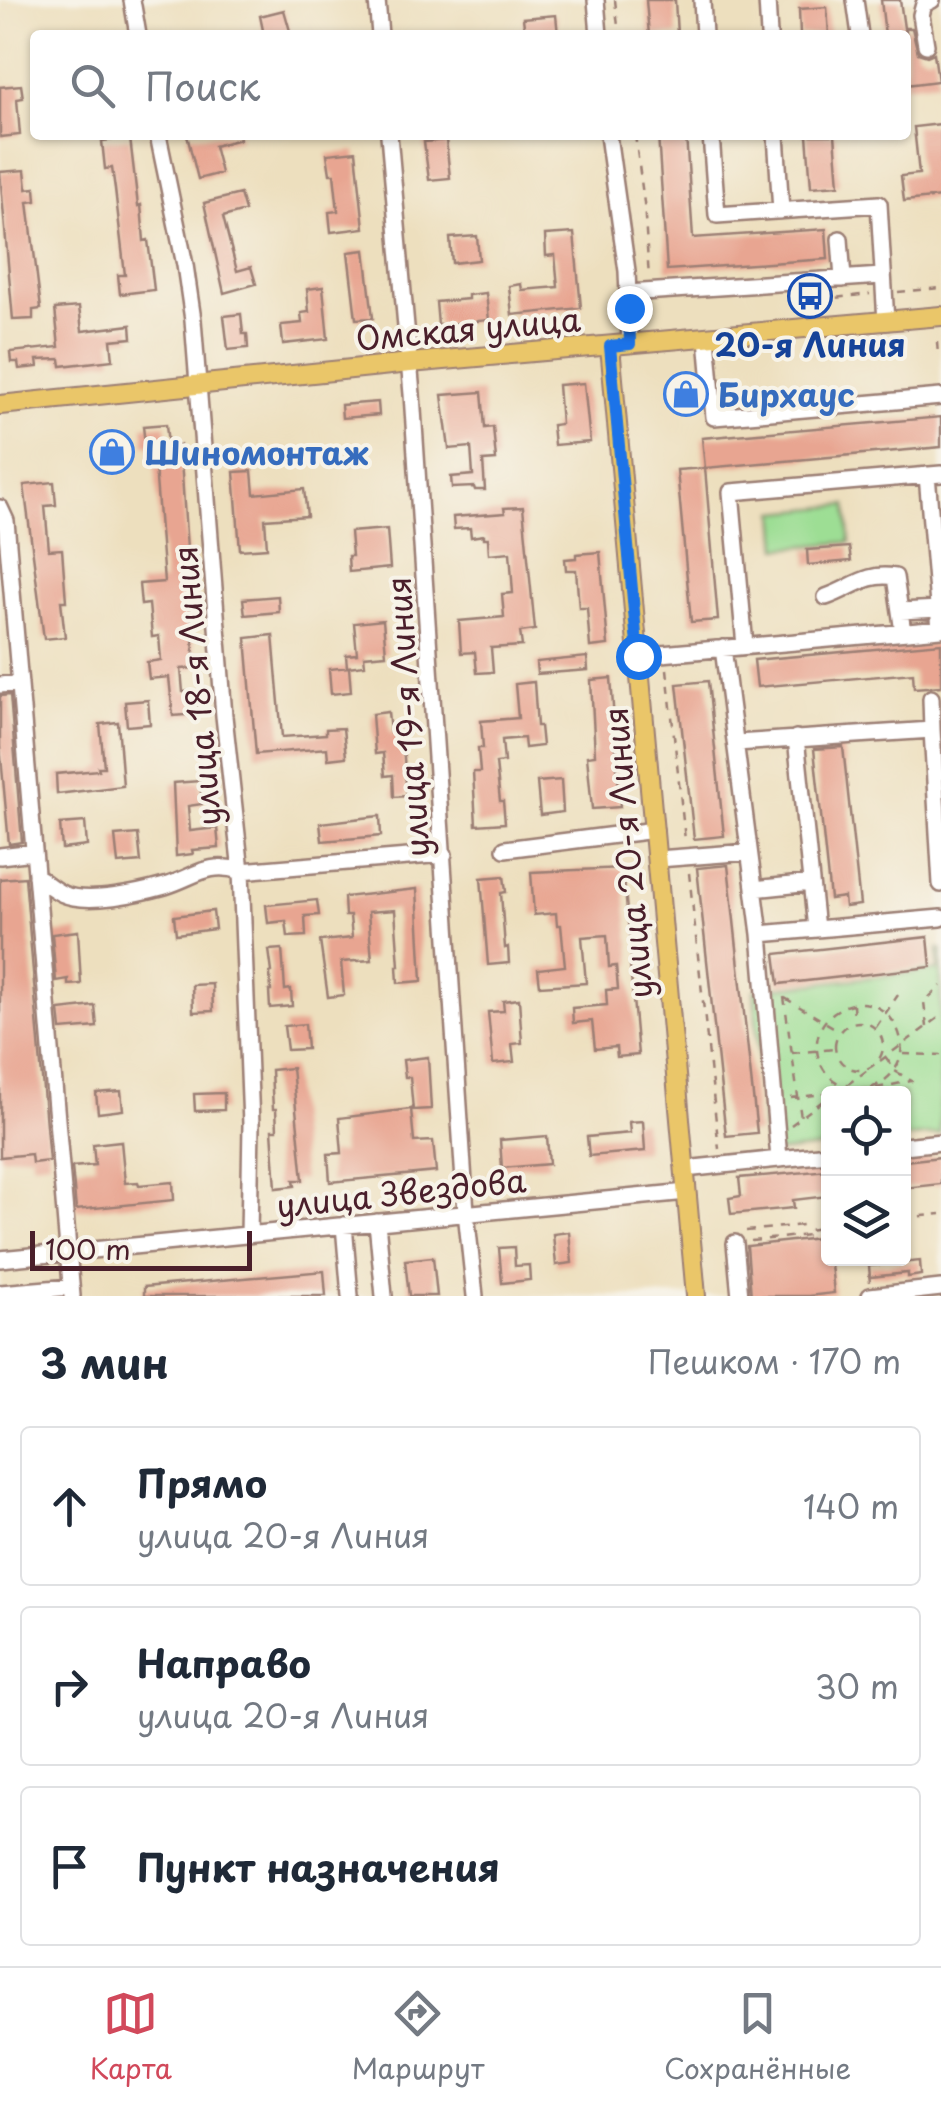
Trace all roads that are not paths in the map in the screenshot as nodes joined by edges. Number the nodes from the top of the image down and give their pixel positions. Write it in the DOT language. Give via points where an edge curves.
graph roads {
  1 [pos="132,0"];
  2 [pos="376,0"];
  3 [pos="596,0"];
  4 [pos="702,0"];
  5 [pos="767,0"];
  6 [pos="855,0"];
  7 [pos="932,0"];
  8 [pos="137,30"];
  9 [pos="379,30"];
  10 [pos="599,30"];
  11 [pos="704,30"];
  12 [pos="769,30"];
  13 [pos="859,30"];
  14 [pos="926,45"];
  15 [pos="159,140"];
  16 [pos="389,140"];
  17 [pos="609,140"];
  18 [pos="711,140"];
  19 [pos="776,140"];
  20 [pos="782,210"];
  21 [pos="840,240"];
  22 [pos="843,278"];
  23 [pos="882,284"];
  24 [pos="628,293"];
  25 [pos="941,316"];
  26 [pos="886,322"];
  27 [pos="707,338"];
  28 [pos="630,344"];
  29 [pos="610,346"];
  30 [pos="410,363"];
  31 [pos="199,384"];
  32 [pos="941,397"];
  33 [pos="0,405"];
  34 [pos="934,474"];
  35 [pos="0,508"];
  36 [pos="826,596"];
  37 [pos="939,609"];
  38 [pos="900,611"];
  39 [pos="941,629"];
  40 [pos="903,632"];
  41 [pos="745,646"];
  42 [pos="724,648"];
  43 [pos="638,656"];
  44 [pos="20,683"];
  45 [pos="0,685"];
  46 [pos="931,698"];
  47 [pos="932,730"];
  48 [pos="796,738"];
  49 [pos="736,743"];
  50 [pos="655,830"];
  51 [pos="506,848"];
  52 [pos="34,852"];
  53 [pos="750,852"];
  54 [pos="444,854"];
  55 [pos="0,856"];
  56 [pos="658,860"];
  57 [pos="241,871"];
  58 [pos="36,876"];
  59 [pos="812,883"];
  60 [pos="941,884"];
  61 [pos="754,889"];
  62 [pos="941,918"];
  63 [pos="816,929"];
  64 [pos="760,934"];
  65 [pos="941,1142"];
  66 [pos="911,1145"];
  67 [pos="821,1155"];
  68 [pos="779,1159"];
  69 [pos="685,1169"];
  70 [pos="687,1192"];
  71 [pos="466,1212"];
  72 [pos="377,1222"];
  73 [pos="344,1226"];
  74 [pos="249,1234"];
  75 [pos="735,1243"];
  76 [pos="68,1252"];
  77 [pos="0,1259"];
  78 [pos="941,1288"];
  79 [pos="72,1291"];
  80 [pos="0,1293"];
  81 [pos="350,1296"];
  82 [pos="384,1296"];
  83 [pos="475,1296"];
  84 [pos="696,1296"];
  85 [pos="740,1296"];
  86 [pos="870,1296"];
  1 -- 8 [label="street"];
  2 -- 9 [label="street"];
  3 -- 10 [label="street"];
  4 -- 11 [label="street"];
  5 -- 12 [label="street"];
  6 -- 13 [label="street"];
  7 -- 14 [label="street" via="921,15"];
  15 -- 31 [label="street, улица 18-я Линия" via="185,265"];
  16 -- 30 [label="street, улица 19-я Линия"];
  17 -- 24 [label="street"];
  18 -- 20 [label="street" via="717,215"];
  19 -- 20 [label="street"];
  20 -- 23 [label="street" via="878,204"];
  21 -- 22 [label="street"];
  22 -- 23 [label="street"];
  22 -- 24 [label="street"];
  23 -- 26 [label="street"];
  24 -- 28 [label="street"];
  25 -- 26 [label="main road, Омская улица"];
  26 -- 27 [label="main road, Омская улица"];
  27 -- 28 [label="main road, Омская улица"];
  27 -- 32 [label="street" via="714,417"];
  28 -- 29 [label="main road, Омская улица"];
  29 -- 30 [label="main road, Омская улица"];
  29 -- 43 [label="main road, улица 20-я Линия"];
  30 -- 31 [label="main road, Омская улица"];
  30 -- 54 [label="street, улица 19-я Линия"];
  31 -- 33 [label="main road, Омская улица"];
  31 -- 57 [label="street, улица 18-я Линия"];
  34 -- 37 [label="street"];
  34 -- 41 [label="street" via="731,492"];
  35 -- 44 [label="street"];
  36 -- 38 [label="street" via="876,575 895,577"];
  37 -- 38 [label="street"];
  37 -- 39 [label="street"];
  38 -- 40 [label="street"];
  39 -- 40 [label="street"];
  40 -- 41 [label="street"];
  41 -- 42 [label="street"];
  42 -- 43 [label="street"];
  42 -- 49 [label="street"];
  43 -- 50 [label="main road, улица 20-я Линия"];
  44 -- 45 [label="street"];
  44 -- 52 [label="street"];
  46 -- 47 [label="street"];
  47 -- 48 [label="street"];
  47 -- 60 [label="street"];
  48 -- 49 [label="street"];
  48 -- 59 [label="street"];
  49 -- 53 [label="street"];
  50 -- 51 [label="street"];
  50 -- 56 [label="main road, улица 20-я Линия"];
  52 -- 55 [label="street"];
  52 -- 58 [label="street"];
  53 -- 56 [label="street"];
  53 -- 61 [label="street"];
  54 -- 57 [label="street"];
  54 -- 71 [label="street, улица 19-я Линия"];
  56 -- 69 [label="main road, улица 20-я Линия"];
  57 -- 58 [label="street" via="211,868 166,886 82,900"];
  57 -- 74 [label="street, улица 18-я Линия"];
  58 -- 76 [label="street"];
  59 -- 61 [label="street"];
  59 -- 63 [label="street"];
  61 -- 64 [label="street"];
  62 -- 63 [label="street"];
  63 -- 64 [label="street"];
  64 -- 68 [label="street"];
  65 -- 66 [label="street"];
  67 -- 68 [label="street"];
  68 -- 69 [label="street"];
  69 -- 70 [label="main road, улица 20-я Линия"];
  70 -- 71 [label="street, улица Звездова"];
  70 -- 84 [label="main road, улица 20-я Линия"];
  71 -- 72 [label="street, улица Звездова"];
  71 -- 83 [label="street, улица 19-я Линия"];
  72 -- 73 [label="street, улица Звездова"];
  72 -- 82 [label="street"];
  73 -- 74 [label="street, улица Звездова"];
  73 -- 81 [label="street"];
  74 -- 76 [label="street, улица Звездова"];
  75 -- 85 [label="street"];
  76 -- 77 [label="street, улица Звездова"];
  76 -- 79 [label="street"];
  78 -- 86 [label="street"];
  79 -- 80 [label="street"];
}
